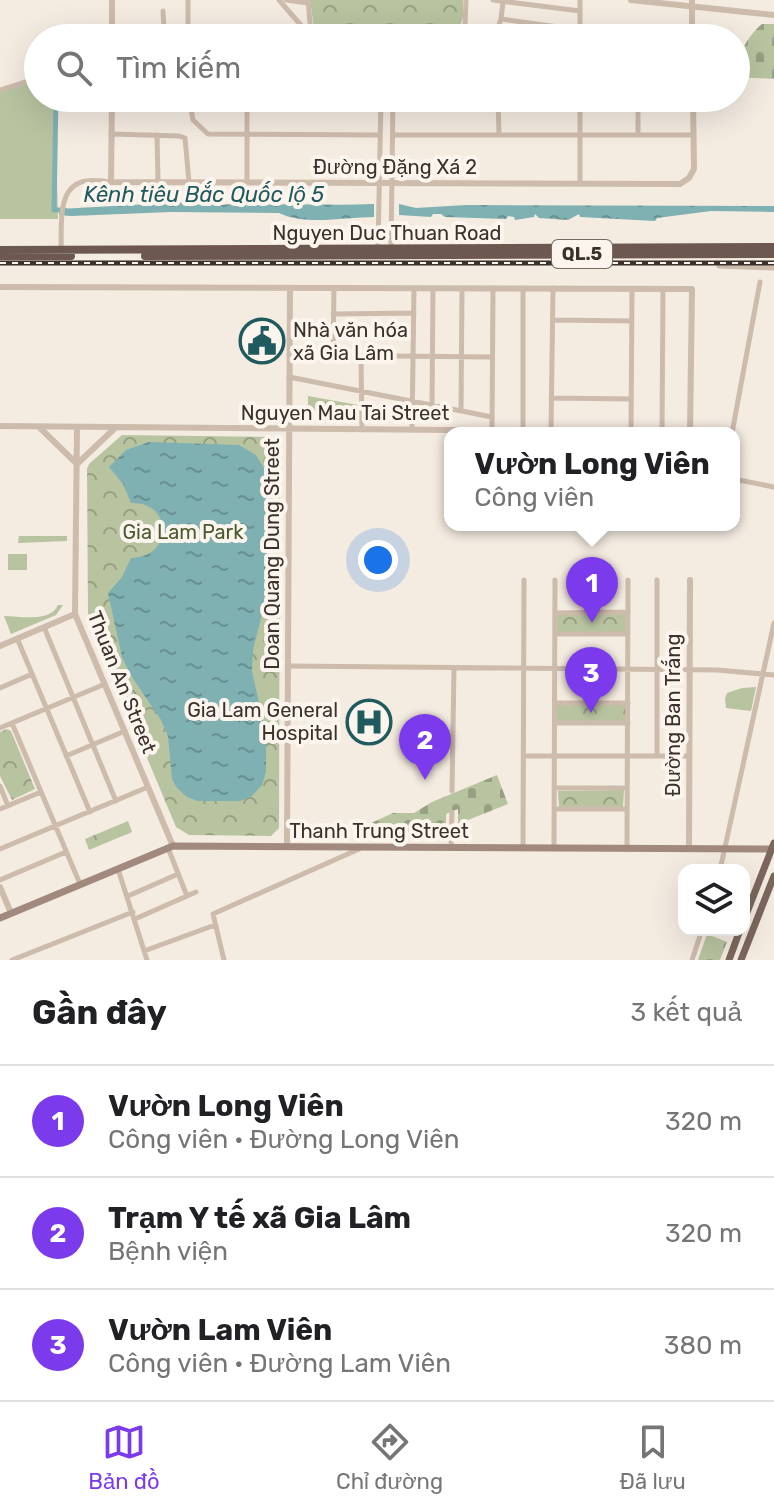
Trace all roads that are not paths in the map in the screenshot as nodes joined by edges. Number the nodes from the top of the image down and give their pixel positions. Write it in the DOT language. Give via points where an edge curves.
graph roads {
  1 [pos="112,0"];
  2 [pos="188,0"];
  3 [pos="279,0"];
  4 [pos="286,0"];
  5 [pos="466,0"];
  6 [pos="493,0"];
  7 [pos="580,0"];
  8 [pos="631,0"];
  9 [pos="308,1"];
  10 [pos="503,2"];
  11 [pos="692,4"];
  12 [pos="163,11"];
  13 [pos="580,11"];
  14 [pos="774,15"];
  15 [pos="501,19"];
  16 [pos="112,24"];
  17 [pos="164,24"];
  18 [pos="188,24"];
  19 [pos="300,24"];
  20 [pos="308,24"];
  21 [pos="465,24"];
  22 [pos="499,24"];
  23 [pos="534,24"];
  24 [pos="580,24"];
  25 [pos="24,82"];
  26 [pos="0,90"];
  27 [pos="112,112"];
  28 [pos="192,112"];
  29 [pos="247,112"];
  30 [pos="380,112"];
  31 [pos="393,112"];
  32 [pos="499,112"];
  33 [pos="580,112"];
  34 [pos="638,112"];
  35 [pos="693,112"];
  36 [pos="111,134"];
  37 [pos="157,135"];
  38 [pos="247,135"];
  39 [pos="380,135"];
  40 [pos="393,135"];
  41 [pos="499,135"];
  42 [pos="580,135"];
  43 [pos="638,135"];
  44 [pos="693,135"];
  45 [pos="111,182"];
  46 [pos="158,182"];
  47 [pos="189,182"];
  48 [pos="247,182"];
  49 [pos="379,183"];
  50 [pos="392,183"];
  51 [pos="580,183"];
  52 [pos="774,247"];
  53 [pos="61,249"];
  54 [pos="0,250"];
  55 [pos="378,252"];
  56 [pos="391,252"];
  57 [pos="774,254"];
  58 [pos="0,256"];
  59 [pos="719,266"];
  60 [pos="774,268"];
  61 [pos="760,282"];
  62 [pos="0,287"];
  63 [pos="290,288"];
  64 [pos="334,288"];
  65 [pos="414,288"];
  66 [pos="433,288"];
  67 [pos="462,288"];
  68 [pos="493,288"];
  69 [pos="523,288"];
  70 [pos="553,288"];
  71 [pos="632,289"];
  72 [pos="663,289"];
  73 [pos="414,313"];
  74 [pos="333,314"];
  75 [pos="553,320"];
  76 [pos="632,321"];
  77 [pos="333,332"];
  78 [pos="413,332"];
  79 [pos="289,355"];
  80 [pos="333,356"];
  81 [pos="361,356"];
  82 [pos="413,356"];
  83 [pos="433,356"];
  84 [pos="461,357"];
  85 [pos="492,357"];
  86 [pos="289,377"];
  87 [pos="361,392"];
  88 [pos="551,398"];
  89 [pos="631,399"];
  90 [pos="412,402"];
  91 [pos="432,406"];
  92 [pos="461,411"];
  93 [pos="492,417"];
  94 [pos="0,426"];
  95 [pos="39,427"];
  96 [pos="77,427"];
  97 [pos="115,427"];
  98 [pos="492,427"];
  99 [pos="523,427"];
  100 [pos="551,427"];
  101 [pos="631,427"];
  102 [pos="662,427"];
  103 [pos="690,427"];
  104 [pos="733,427"];
  105 [pos="289,429"];
  106 [pos="362,429"];
  107 [pos="412,430"];
  108 [pos="444,430"];
  109 [pos="77,464"];
  110 [pos="740,480"];
  111 [pos="774,487"];
  112 [pos="524,580"];
  113 [pos="555,580"];
  114 [pos="628,580"];
  115 [pos="657,580"];
  116 [pos="690,580"];
  117 [pos="628,612"];
  118 [pos="555,613"];
  119 [pos="75,614"];
  120 [pos="774,623"];
  121 [pos="44,627"];
  122 [pos="555,634"];
  123 [pos="628,634"];
  124 [pos="17,638"];
  125 [pos="0,646"];
  126 [pos="288,666"];
  127 [pos="454,668"];
  128 [pos="524,668"];
  129 [pos="555,668"];
  130 [pos="628,669"];
  131 [pos="657,669"];
  132 [pos="689,670"];
  133 [pos="32,674"];
  134 [pos="762,674"];
  135 [pos="774,675"];
  136 [pos="105,684"];
  137 [pos="0,688"];
  138 [pos="73,697"];
  139 [pos="555,703"];
  140 [pos="628,703"];
  141 [pos="46,708"];
  142 [pos="12,723"];
  143 [pos="555,723"];
  144 [pos="628,723"];
  145 [pos="0,728"];
  146 [pos="125,731"];
  147 [pos="93,744"];
  148 [pos="657,755"];
  149 [pos="66,756"];
  150 [pos="524,756"];
  151 [pos="555,756"];
  152 [pos="628,756"];
  153 [pos="689,756"];
  154 [pos="0,786"];
  155 [pos="148,787"];
  156 [pos="555,788"];
  157 [pos="627,788"];
  158 [pos="452,791"];
  159 [pos="41,792"];
  160 [pos="116,801"];
  161 [pos="8,806"];
  162 [pos="0,809"];
  163 [pos="555,809"];
  164 [pos="627,809"];
  165 [pos="90,812"];
  166 [pos="452,812"];
  167 [pos="55,826"];
  168 [pos="287,846"];
  169 [pos="170,847"];
  170 [pos="364,847"];
  171 [pos="451,848"];
  172 [pos="523,848"];
  173 [pos="554,848"];
  174 [pos="773,848"];
  175 [pos="0,849"];
  176 [pos="627,849"];
  177 [pos="689,849"];
  178 [pos="724,849"];
  179 [pos="66,852"];
  180 [pos="721,864"];
  181 [pos="118,869"];
  182 [pos="178,874"];
  183 [pos="774,876"];
  184 [pos="0,880"];
  185 [pos="80,884"];
  186 [pos="0,887"];
  187 [pos="196,892"];
  188 [pos="128,896"];
  189 [pos="187,896"];
  190 [pos="750,905"];
  191 [pos="11,913"];
  192 [pos="134,916"];
  193 [pos="0,918"];
  194 [pos="215,925"];
  195 [pos="700,936"];
  196 [pos="738,936"];
  197 [pos="144,951"];
  198 [pos="12,960"];
  199 [pos="147,960"];
  200 [pos="224,960"];
  201 [pos="692,960"];
  202 [pos="729,960"];
  203 [pos="741,960"];
  1 -- 16 [label="street"];
  2 -- 18 [label="street"];
  3 -- 19 [label="street"];
  4 -- 9 [label="street"];
  5 -- 21 [label="street"];
  6 -- 10 [label="street"];
  7 -- 13 [label="street"];
  8 -- 11 [label="street"];
  9 -- 20 [label="street"];
  10 -- 13 [label="street"];
  10 -- 15 [label="street"];
  11 -- 14 [label="street"];
  12 -- 17 [label="street"];
  13 -- 24 [label="street"];
  15 -- 22 [label="street"];
  15 -- 23 [label="street"];
  25 -- 26 [label="street"];
  27 -- 36 [label="street"];
  28 -- 38 [label="street" via="202,131"];
  29 -- 38 [label="street"];
  30 -- 39 [label="street"];
  31 -- 40 [label="street"];
  32 -- 41 [label="street"];
  33 -- 42 [label="street"];
  34 -- 43 [label="street"];
  35 -- 44 [label="street"];
  36 -- 37 [label="street"];
  36 -- 45 [label="street"];
  37 -- 46 [label="street"];
  37 -- 47 [label="street" via="186,139"];
  38 -- 39 [label="street"];
  38 -- 48 [label="street"];
  39 -- 49 [label="street"];
  40 -- 41 [label="street"];
  40 -- 50 [label="street"];
  41 -- 42 [label="street"];
  42 -- 43 [label="street"];
  42 -- 51 [label="street"];
  43 -- 44 [label="street"];
  44 -- 51 [label="street, Đường Đặng Xá 2" via="694,169 680,184"];
  45 -- 46 [label="street, Đường Đặng Xá 2"];
  45 -- 53 [label="street" via="78,183 67,192"];
  46 -- 47 [label="street, Đường Đặng Xá 2"];
  47 -- 48 [label="street, Đường Đặng Xá 2"];
  48 -- 49 [label="street, Đường Đặng Xá 2"];
  49 -- 50 [label="street, Đường Đặng Xá 2"];
  49 -- 55 [label="street"];
  50 -- 51 [label="street, Đường Đặng Xá 2"];
  50 -- 56 [label="street"];
  52 -- 56 [label="highway, Nguyen Duc Thuan Road / QL.5"];
  53 -- 54 [label="highway, Nguyen Duc Thuan Road / QL.5"];
  53 -- 55 [label="highway, Nguyen Duc Thuan Road / QL.5"];
  55 -- 56 [label="highway, Nguyen Duc Thuan Road / QL.5"];
  55 -- 58 [label="highway, Nguyen Duc Thuan Road / QL.5"];
  56 -- 57 [label="highway, Nguyen Duc Thuan Road / QL.5"];
  59 -- 60 [label="street"];
  61 -- 104 [label="street"];
  62 -- 63 [label="street"];
  63 -- 64 [label="street"];
  63 -- 79 [label="street, Doan Quang Dung Street"];
  64 -- 65 [label="street"];
  64 -- 74 [label="street"];
  65 -- 66 [label="street"];
  65 -- 73 [label="street"];
  66 -- 67 [label="street"];
  66 -- 83 [label="street"];
  67 -- 68 [label="street"];
  67 -- 84 [label="street"];
  68 -- 69 [label="street"];
  68 -- 85 [label="street"];
  69 -- 70 [label="street"];
  69 -- 99 [label="street"];
  70 -- 71 [label="street"];
  70 -- 75 [label="street"];
  71 -- 72 [label="street"];
  71 -- 76 [label="street"];
  72 -- 102 [label="street"];
  72 -- 103 [label="street" via="692,289"];
  73 -- 74 [label="street"];
  73 -- 78 [label="street"];
  74 -- 77 [label="street"];
  75 -- 76 [label="street"];
  75 -- 88 [label="street"];
  76 -- 89 [label="street"];
  77 -- 78 [label="street"];
  77 -- 80 [label="street"];
  78 -- 82 [label="street"];
  79 -- 80 [label="street"];
  79 -- 86 [label="street, Doan Quang Dung Street"];
  80 -- 81 [label="street"];
  81 -- 82 [label="street"];
  81 -- 87 [label="street"];
  82 -- 83 [label="street"];
  82 -- 90 [label="street"];
  83 -- 84 [label="street"];
  83 -- 91 [label="street"];
  84 -- 85 [label="street"];
  84 -- 92 [label="street"];
  85 -- 93 [label="street"];
  86 -- 87 [label="street"];
  86 -- 105 [label="street, Doan Quang Dung Street"];
  87 -- 90 [label="street"];
  87 -- 106 [label="street"];
  88 -- 89 [label="street"];
  88 -- 100 [label="street"];
  89 -- 101 [label="street"];
  90 -- 91 [label="street"];
  90 -- 107 [label="street"];
  91 -- 92 [label="street"];
  92 -- 93 [label="street"];
  93 -- 98 [label="street"];
  94 -- 95 [label="street, Nguyen Mau Tai Street"];
  95 -- 96 [label="street, Nguyen Mau Tai Street"];
  95 -- 109 [label="street"];
  96 -- 97 [label="street, Nguyen Mau Tai Street"];
  96 -- 109 [label="street, Thuan An Street"];
  97 -- 105 [label="street, Nguyen Mau Tai Street"];
  97 -- 109 [label="street"];
  105 -- 106 [label="street, Nguyen Mau Tai Street"];
  105 -- 126 [label="street, Doan Quang Dung Street"];
  106 -- 107 [label="street, Nguyen Mau Tai Street"];
  107 -- 108 [label="street, Nguyen Mau Tai Street"];
  109 -- 119 [label="street, Thuan An Street"];
  110 -- 111 [label="street"];
  112 -- 128 [label="street"];
  113 -- 118 [label="street"];
  114 -- 117 [label="street"];
  115 -- 131 [label="street"];
  116 -- 132 [label="street, Đường Ban Trắng"];
  117 -- 118 [label="street"];
  117 -- 123 [label="street"];
  118 -- 122 [label="street"];
  119 -- 121 [label="street"];
  119 -- 136 [label="street, Thuan An Street"];
  120 -- 134 [label="street"];
  121 -- 124 [label="street"];
  121 -- 138 [label="street"];
  122 -- 123 [label="street"];
  122 -- 129 [label="street"];
  123 -- 130 [label="street"];
  124 -- 125 [label="street"];
  124 -- 133 [label="street"];
  126 -- 127 [label="street"];
  126 -- 168 [label="street, Doan Quang Dung Street"];
  127 -- 128 [label="street"];
  127 -- 158 [label="street"];
  128 -- 129 [label="street"];
  128 -- 150 [label="street"];
  129 -- 130 [label="street"];
  129 -- 139 [label="street"];
  130 -- 131 [label="street"];
  130 -- 140 [label="street"];
  131 -- 132 [label="street"];
  131 -- 148 [label="street"];
  132 -- 134 [label="street"];
  132 -- 153 [label="street, Đường Ban Trắng"];
  133 -- 137 [label="street"];
  133 -- 141 [label="street"];
  134 -- 135 [label="street"];
  134 -- 178 [label="street"];
  136 -- 138 [label="street"];
  136 -- 146 [label="street, Thuan An Street"];
  138 -- 141 [label="street"];
  138 -- 147 [label="street"];
  139 -- 140 [label="street"];
  139 -- 143 [label="street"];
  140 -- 144 [label="street"];
  141 -- 142 [label="street"];
  141 -- 149 [label="street"];
  142 -- 145 [label="street"];
  142 -- 159 [label="street"];
  143 -- 144 [label="street"];
  143 -- 151 [label="street"];
  144 -- 152 [label="street"];
  146 -- 147 [label="street"];
  146 -- 155 [label="street, Thuan An Street"];
  147 -- 149 [label="street"];
  147 -- 160 [label="street"];
  148 -- 152 [label="street"];
  148 -- 153 [label="street"];
  149 -- 165 [label="street"];
  150 -- 151 [label="street"];
  150 -- 172 [label="street"];
  151 -- 152 [label="street"];
  151 -- 156 [label="street"];
  152 -- 157 [label="street"];
  153 -- 177 [label="street, Đường Ban Trắng"];
  154 -- 161 [label="street"];
  155 -- 160 [label="street"];
  155 -- 169 [label="street, Thuan An Street"];
  156 -- 157 [label="street"];
  156 -- 163 [label="street"];
  157 -- 164 [label="street"];
  159 -- 161 [label="street"];
  159 -- 167 [label="street"];
  160 -- 165 [label="street"];
  161 -- 162 [label="street"];
  163 -- 164 [label="street"];
  163 -- 173 [label="street"];
  164 -- 176 [label="street"];
  165 -- 167 [label="street"];
  166 -- 171 [label="street"];
  167 -- 175 [label="street"];
  167 -- 179 [label="street"];
  168 -- 169 [label="main road, Thanh Trung Street"];
  168 -- 170 [label="main road, Thanh Trung Street"];
  169 -- 181 [label="main road, Thanh Trung Street"];
  169 -- 182 [label="street"];
  170 -- 171 [label="main road, Thanh Trung Street"];
  170 -- 194 [label="street" via="213,914"];
  171 -- 172 [label="main road, Thanh Trung Street"];
  172 -- 173 [label="main road, Thanh Trung Street"];
  173 -- 176 [label="main road, Thanh Trung Street"];
  174 -- 178 [label="main road, Thanh Trung Street"];
  174 -- 190 [label="main road"];
  176 -- 177 [label="main road, Thanh Trung Street"];
  177 -- 178 [label="main road, Thanh Trung Street"];
  178 -- 180 [label="street"];
  179 -- 184 [label="street"];
  179 -- 185 [label="street"];
  181 -- 185 [label="main road, Thanh Trung Street"];
  181 -- 188 [label="street"];
  182 -- 188 [label="street"];
  182 -- 189 [label="street"];
  183 -- 203 [label="main road"];
  185 -- 191 [label="main road, Thanh Trung Street"];
  186 -- 191 [label="street"];
  187 -- 189 [label="street"];
  188 -- 192 [label="street"];
  189 -- 192 [label="street"];
  191 -- 193 [label="main road, Thanh Trung Street"];
  192 -- 197 [label="street"];
  192 -- 198 [label="street"];
  194 -- 197 [label="street"];
  194 -- 200 [label="street"];
  195 -- 201 [label="street"];
  196 -- 202 [label="main road"];
  197 -- 199 [label="street"];
}
